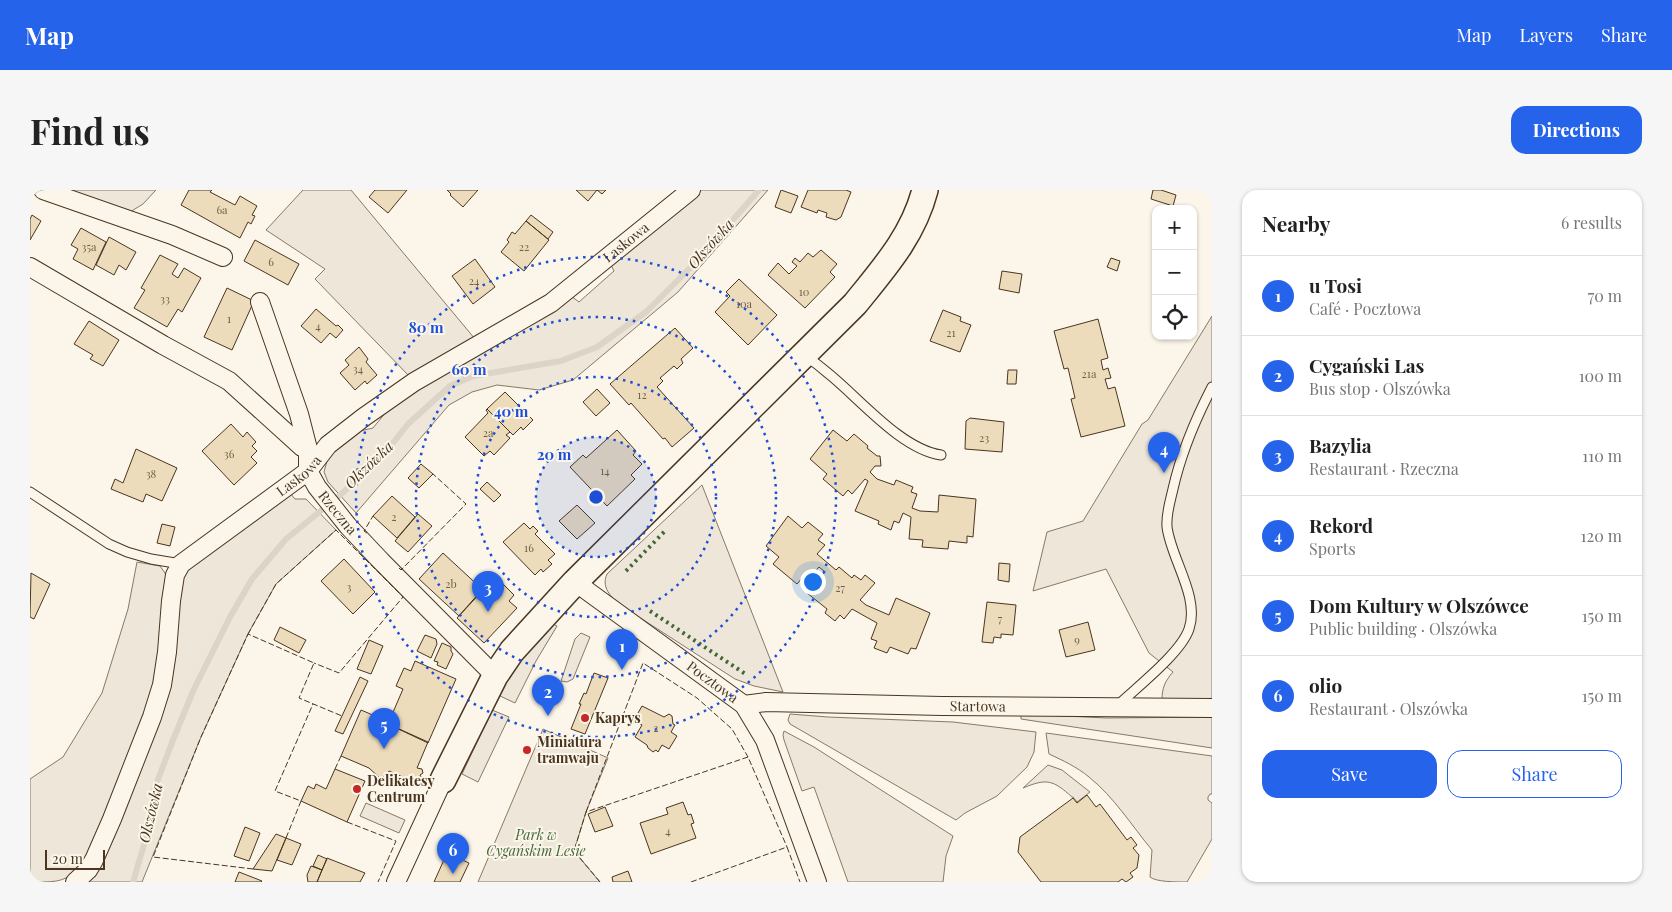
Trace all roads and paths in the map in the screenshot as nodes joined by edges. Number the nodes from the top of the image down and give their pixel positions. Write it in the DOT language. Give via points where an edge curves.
graph roads {
  1 [pos="43,190"];
  2 [pos="690,190"];
  3 [pos="925,190"];
  4 [pos="223,257"];
  5 [pos="30,267"];
  6 [pos="260,302"];
  7 [pos="804,355"];
  8 [pos="1212,387"];
  9 [pos="308,450"];
  10 [pos="941,455"];
  11 [pos="308,471"];
  12 [pos="30,492"];
  13 [pos="181,564"];
  14 [pos="575,582"];
  15 [pos="495,676"];
  16 [pos="744,705"];
  17 [pos="1114,708"];
  18 [pos="1212,708"];
  19 [pos="442,780"];
  20 [pos="75,882"];
  21 [pos="396,882"];
  22 [pos="817,882"];
  1 -- 4 [label="street" via="172,234"];
  2 -- 11 [label="street, Laskowa" via="551,303 414,382 364,417 328,445"];
  3 -- 7 [label="street" via="911,229 888,263 855,304"];
  5 -- 9 [label="street" via="229,381"];
  6 -- 9 [label="street, Rzeczna" via="299,414"];
  7 -- 10 [label="lane" via="829,373 892,430 928,453"];
  7 -- 14 [label="street"];
  8 -- 17 [label="lane" via="1179,461 1167,517 1170,541 1192,607 1190,628 1162,664"];
  9 -- 11 [label="street, Rzeczna"];
  11 -- 13 [label="street, Laskowa"];
  11 -- 15 [label="street, Rzeczna" via="348,526"];
  12 -- 13 [label="lane" via="109,544 150,559"];
  13 -- 20 [label="street" via="173,592 162,685 152,717 94,860"];
  14 -- 15 [label="street" via="512,651"];
  14 -- 16 [label="street, Pocztowa"];
  15 -- 19 [label="street"];
  16 -- 17 [label="street, Startowa" via="766,702"];
  16 -- 22 [label="street, Pocztowa" via="765,740"];
  17 -- 18 [label="street, Startowa"];
  19 -- 21 [label="street"];
}
